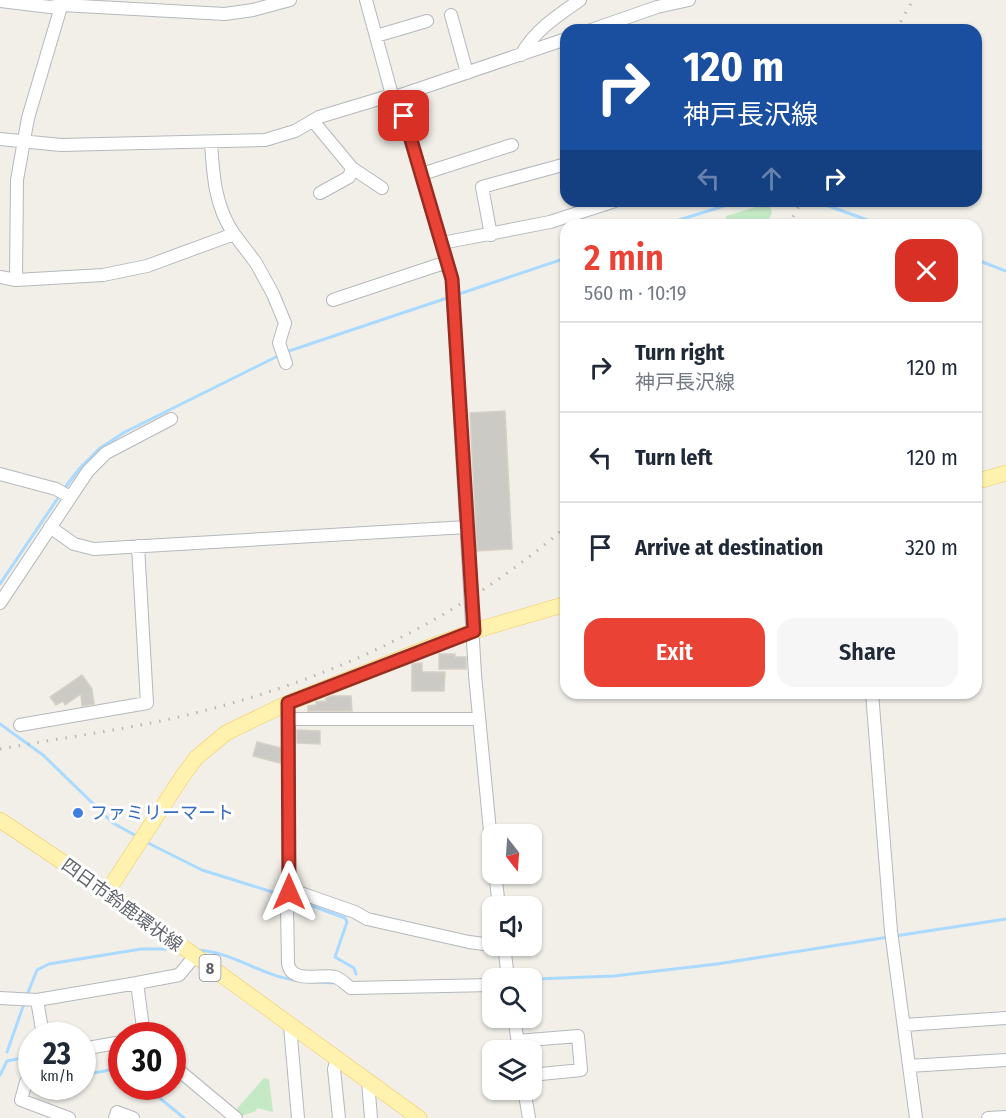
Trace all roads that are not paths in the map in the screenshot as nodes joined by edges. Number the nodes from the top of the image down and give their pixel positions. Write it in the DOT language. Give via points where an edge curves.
graph roads {
  1 [pos="290,0"];
  2 [pos="366,0"];
  3 [pos="580,0"];
  4 [pos="689,0"];
  5 [pos="0,1"];
  6 [pos="63,2"];
  7 [pos="451,15"];
  8 [pos="427,21"];
  9 [pos="608,24"];
  10 [pos="376,36"];
  11 [pos="560,41"];
  12 [pos="521,55"];
  13 [pos="467,73"];
  14 [pos="395,96"];
  15 [pos="313,121"];
  16 [pos="0,139"];
  17 [pos="24,142"];
  18 [pos="211,142"];
  19 [pos="512,145"];
  20 [pos="560,166"];
  21 [pos="352,168"];
  22 [pos="422,174"];
  23 [pos="382,188"];
  24 [pos="320,194"];
  25 [pos="588,207"];
  26 [pos="234,234"];
  27 [pos="491,235"];
  28 [pos="442,243"];
  29 [pos="447,262"];
  30 [pos="0,277"];
  31 [pos="16,280"];
  32 [pos="333,300"];
  33 [pos="285,363"];
  34 [pos="171,419"];
  35 [pos="1006,473"];
  36 [pos="0,474"];
  37 [pos="982,480"];
  38 [pos="69,497"];
  39 [pos="50,526"];
  40 [pos="467,526"];
  41 [pos="138,546"];
  42 [pos="0,603"];
  43 [pos="560,606"];
  44 [pos="474,631"];
  45 [pos="872,699"];
  46 [pos="288,703"];
  47 [pos="289,719"];
  48 [pos="478,719"];
  49 [pos="20,725"];
  50 [pos="0,820"];
  51 [pos="489,824"];
  52 [pos="107,892"];
  53 [pos="288,895"];
  54 [pos="482,944"];
  55 [pos="194,957"];
  56 [pos="137,983"];
  57 [pos="482,985"];
  58 [pos="0,998"];
  59 [pos="28,1000"];
  60 [pos="1006,1018"];
  61 [pos="37,1022"];
  62 [pos="142,1022"];
  63 [pos="904,1025"];
  64 [pos="290,1026"];
  65 [pos="542,1041"];
  66 [pos="337,1058"];
  67 [pos="1006,1060"];
  68 [pos="909,1066"];
  69 [pos="542,1074"];
  70 [pos="186,1076"];
  71 [pos="368,1081"];
  72 [pos="21,1100"];
  73 [pos="526,1100"];
  74 [pos="47,1114"];
  75 [pos="1006,1117"];
  76 [pos="69,1118"];
  77 [pos="115,1118"];
  78 [pos="133,1118"];
  79 [pos="236,1118"];
  80 [pos="298,1118"];
  81 [pos="339,1118"];
  82 [pos="371,1118"];
  83 [pos="419,1118"];
  84 [pos="529,1118"];
  85 [pos="916,1118"];
  86 [pos="988,1118"];
  1 -- 6 [label="street" via="225,14"];
  2 -- 10 [label="street"];
  3 -- 12 [label="street" via="542,27"];
  4 -- 9 [label="street"];
  5 -- 6 [label="street" via="50,7"];
  6 -- 17 [label="street"];
  7 -- 13 [label="street"];
  8 -- 10 [label="street"];
  10 -- 14 [label="street"];
  11 -- 12 [label="street"];
  12 -- 13 [label="street"];
  13 -- 14 [label="street"];
  14 -- 15 [label="street"];
  14 -- 22 [label="street"];
  15 -- 18 [label="street" via="281,137"];
  15 -- 21 [label="street"];
  16 -- 17 [label="street"];
  17 -- 18 [label="street" via="61,145"];
  17 -- 31 [label="street" via="17,180"];
  18 -- 26 [label="street" via="215,190"];
  19 -- 22 [label="street"];
  20 -- 27 [label="street" via="482,188"];
  21 -- 23 [label="street"];
  21 -- 24 [label="street" via="349,177"];
  22 -- 28 [label="street"];
  25 -- 27 [label="street" via="550,222"];
  26 -- 31 [label="street" via="147,266 103,275"];
  26 -- 33 [label="street" via="256,263 285,323 279,343"];
  27 -- 28 [label="street"];
  28 -- 29 [label="street"];
  29 -- 32 [label="street"];
  29 -- 40 [label="street" via="452,288"];
  30 -- 31 [label="street"];
  34 -- 38 [label="street" via="106,453"];
  35 -- 37 [label="main road"];
  36 -- 38 [label="street" via="56,489"];
  38 -- 39 [label="street"];
  39 -- 41 [label="street" via="83,547"];
  39 -- 42 [label="street"];
  40 -- 41 [label="street"];
  40 -- 44 [label="street"];
  41 -- 49 [label="street" via="147,703"];
  43 -- 44 [label="main road"];
  44 -- 46 [label="main road"];
  44 -- 48 [label="street"];
  45 -- 63 [label="street" via="892,933"];
  46 -- 47 [label="street"];
  46 -- 52 [label="main road" via="241,724 196,758"];
  47 -- 48 [label="street"];
  47 -- 53 [label="street"];
  48 -- 51 [label="street"];
  50 -- 52 [label="main road, 四日市鈴鹿環状線 / 8"];
  52 -- 55 [label="main road, 四日市鈴鹿環状線 / 8"];
  53 -- 54 [label="street" via="355,912 367,920"];
  53 -- 57 [label="street" via="289,968 298,975 335,977 351,988"];
  55 -- 56 [label="street" via="179,975"];
  55 -- 64 [label="main road, 四日市鈴鹿環状線 / 8"];
  56 -- 59 [label="street"];
  56 -- 62 [label="street"];
  58 -- 59 [label="street"];
  59 -- 61 [label="street"];
  60 -- 63 [label="street"];
  63 -- 68 [label="street"];
  64 -- 66 [label="main road, 四日市鈴鹿環状線 / 8"];
  64 -- 80 [label="street"];
  65 -- 69 [label="street" via="578,1036 581,1071"];
  66 -- 71 [label="main road, 四日市鈴鹿環状線 / 8"];
  66 -- 81 [label="street" via="334,1069"];
  67 -- 68 [label="street"];
  68 -- 85 [label="street"];
  70 -- 79 [label="street"];
  71 -- 82 [label="street"];
  71 -- 83 [label="main road, 四日市鈴鹿環状線 / 8"];
  72 -- 74 [label="street"];
  73 -- 84 [label="street"];
  74 -- 76 [label="street"];
  75 -- 86 [label="street"];
  77 -- 78 [label="street" via="117,1112"];
}
